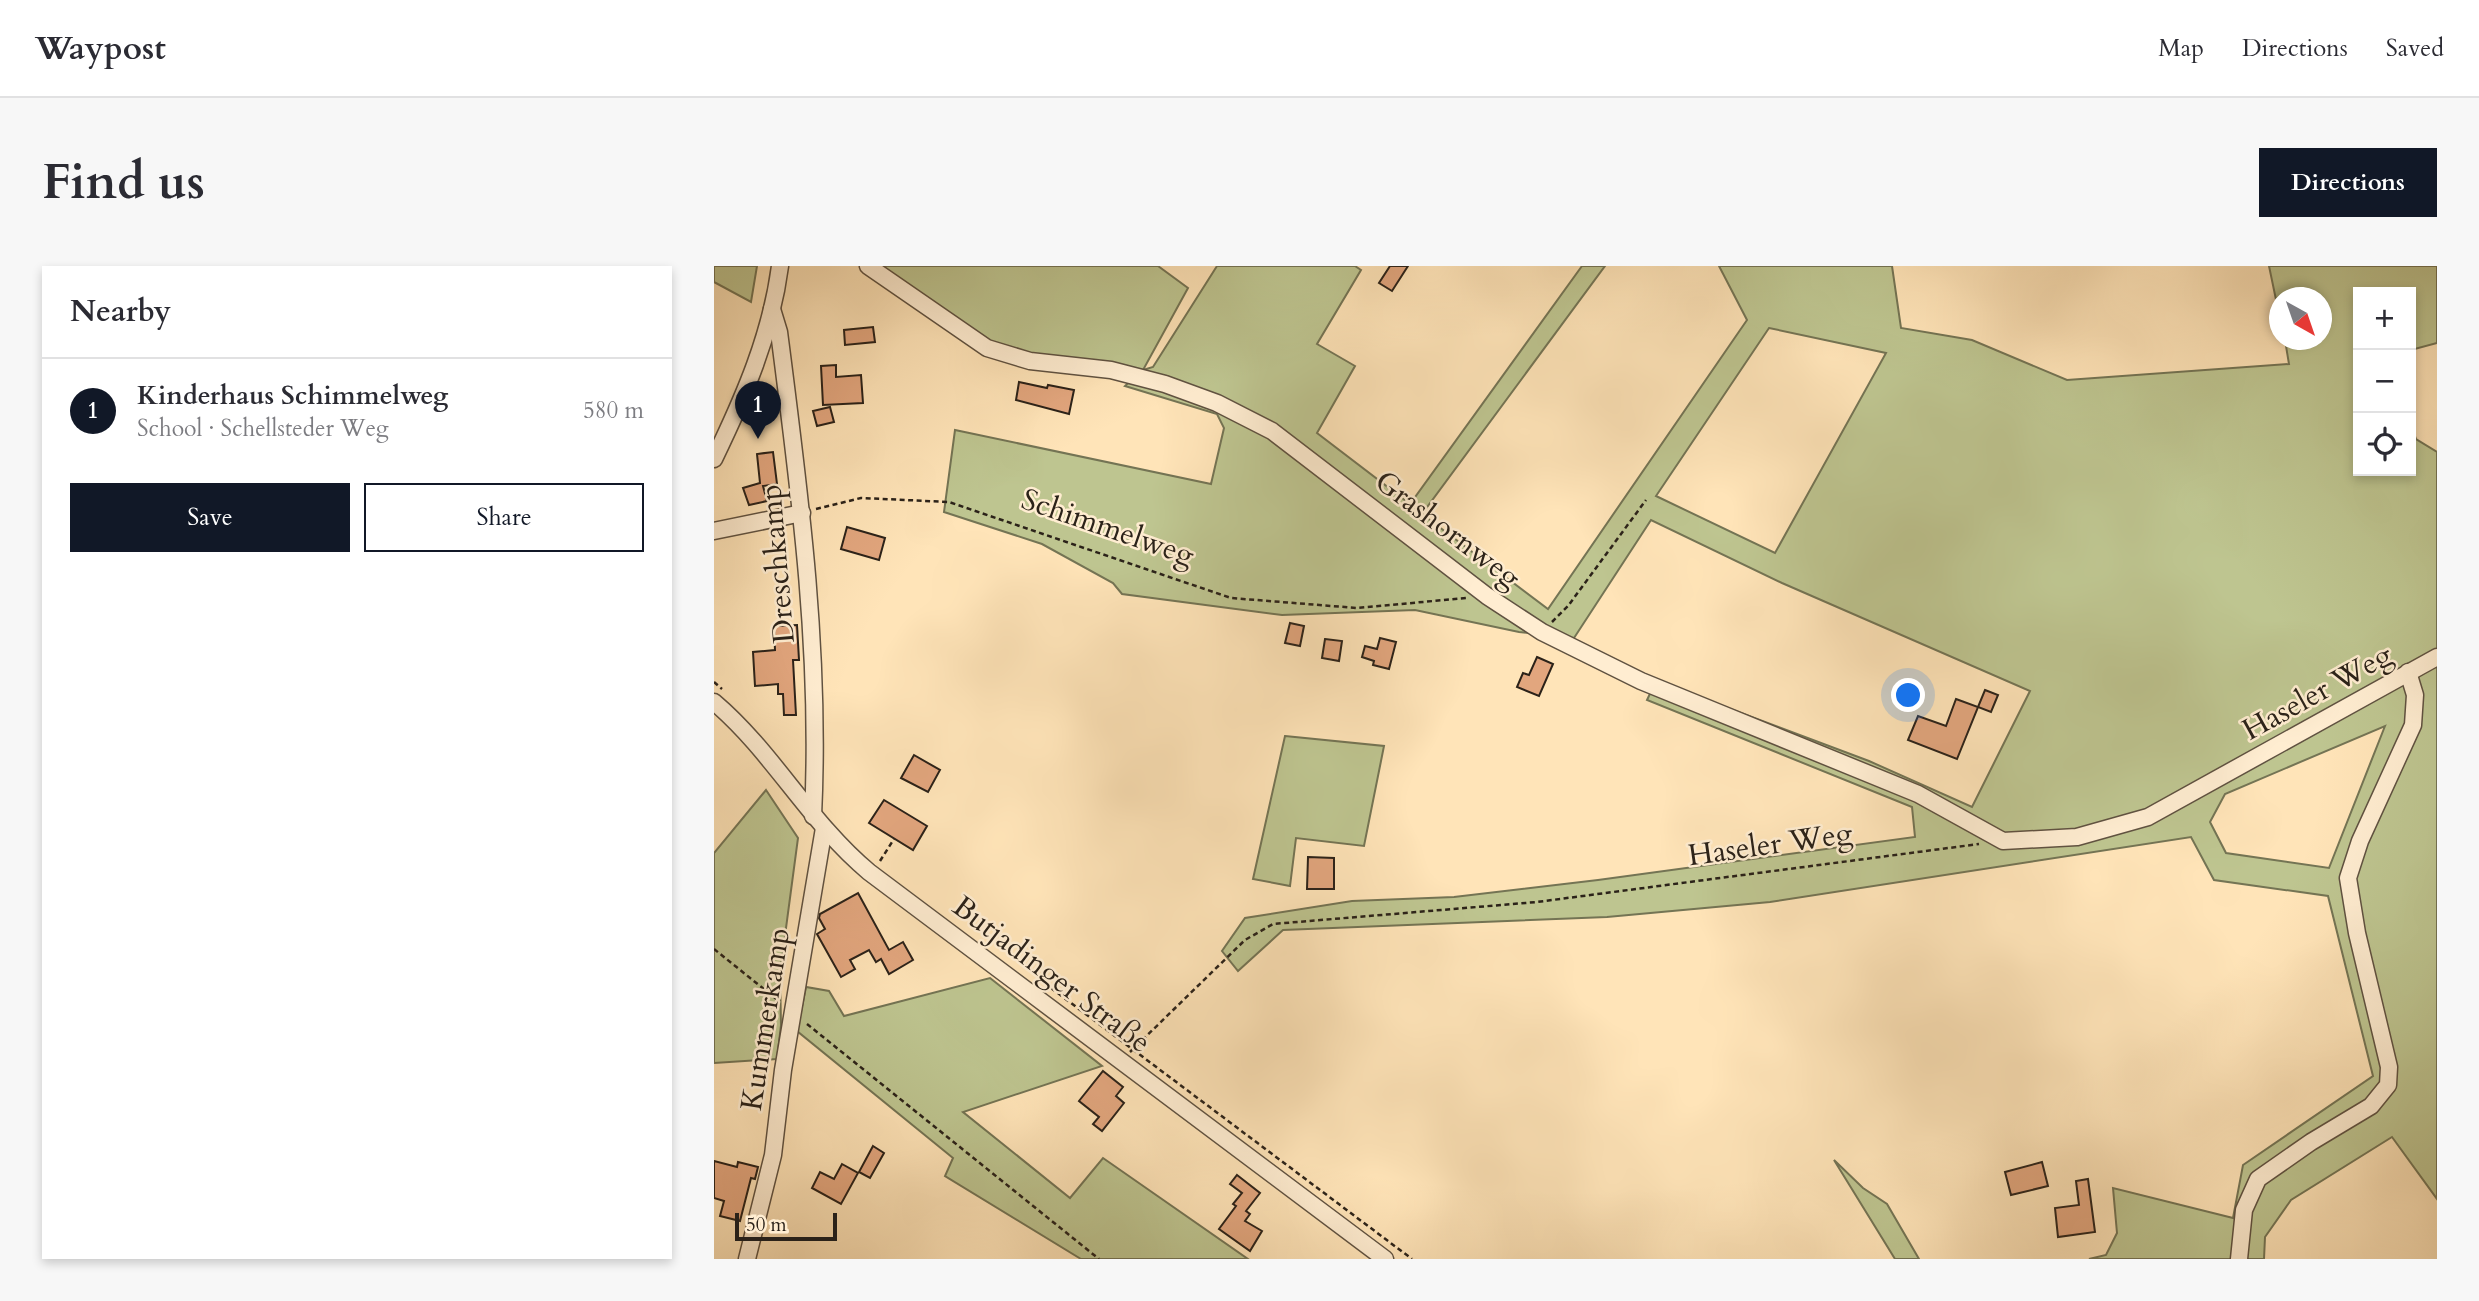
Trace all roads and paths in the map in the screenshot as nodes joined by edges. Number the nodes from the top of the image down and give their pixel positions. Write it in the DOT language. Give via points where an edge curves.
graph roads {
  1 [pos="780,266"];
  2 [pos="868,266"];
  3 [pos="772,309"];
  4 [pos="714,459"];
  5 [pos="1646,500"];
  6 [pos="802,513"];
  7 [pos="714,531"];
  8 [pos="1487,596"];
  9 [pos="1542,632"];
  10 [pos="2437,657"];
  11 [pos="2408,672"];
  12 [pos="714,682"];
  13 [pos="719,696"];
  14 [pos="819,822"];
  15 [pos="894,839"];
  16 [pos="2003,841"];
  17 [pos="871,855"];
  18 [pos="714,949"];
  19 [pos="1045,984"];
  20 [pos="793,1013"];
  21 [pos="1127,1056"];
  22 [pos="747,1259"];
  23 [pos="1098,1259"];
  24 [pos="1385,1259"];
  25 [pos="1412,1259"];
  26 [pos="2239,1259"];
  1 -- 3 [label="street"];
  2 -- 8 [label="street, Grashornweg" via="987,348 1165,384 1272,430"];
  3 -- 4 [label="street" via="741,404"];
  3 -- 6 [label="street, Dreschkamp" via="779,332"];
  5 -- 9 [label="path" via="1568,606"];
  6 -- 7 [label="street"];
  6 -- 8 [label="path, Schimmelweg" via="861,498 949,502 1231,598 1357,608"];
  6 -- 14 [label="street, Dreschkamp" via="817,711"];
  8 -- 9 [label="street, Grashornweg"];
  9 -- 16 [label="street, Grashornweg" via="1641,681 1918,794"];
  10 -- 11 [label="street, Haseler Weg"];
  11 -- 16 [label="street, Haseler Weg" via="2148,817 2077,837"];
  11 -- 26 [label="street" via="2415,695 2413,725 2348,878 2389,1068 2388,1085 2371,1106 2258,1180 2244,1210"];
  12 -- 13 [label="path"];
  13 -- 14 [label="street, Butjadinger Straße"];
  14 -- 20 [label="street, Kummerkamp"];
  14 -- 21 [label="street, Butjadinger Straße" via="869,872"];
  15 -- 17 [label="path" via="880,861"];
  16 -- 21 [label="path, Haseler Weg" via="1537,902 1273,924 1245,940"];
  18 -- 20 [label="path"];
  19 -- 21 [label="path"];
  20 -- 22 [label="street, Kummerkamp" via="773,1154"];
  20 -- 23 [label="path"];
  21 -- 24 [label="street, Butjadinger Straße"];
  21 -- 25 [label="path"];
}
